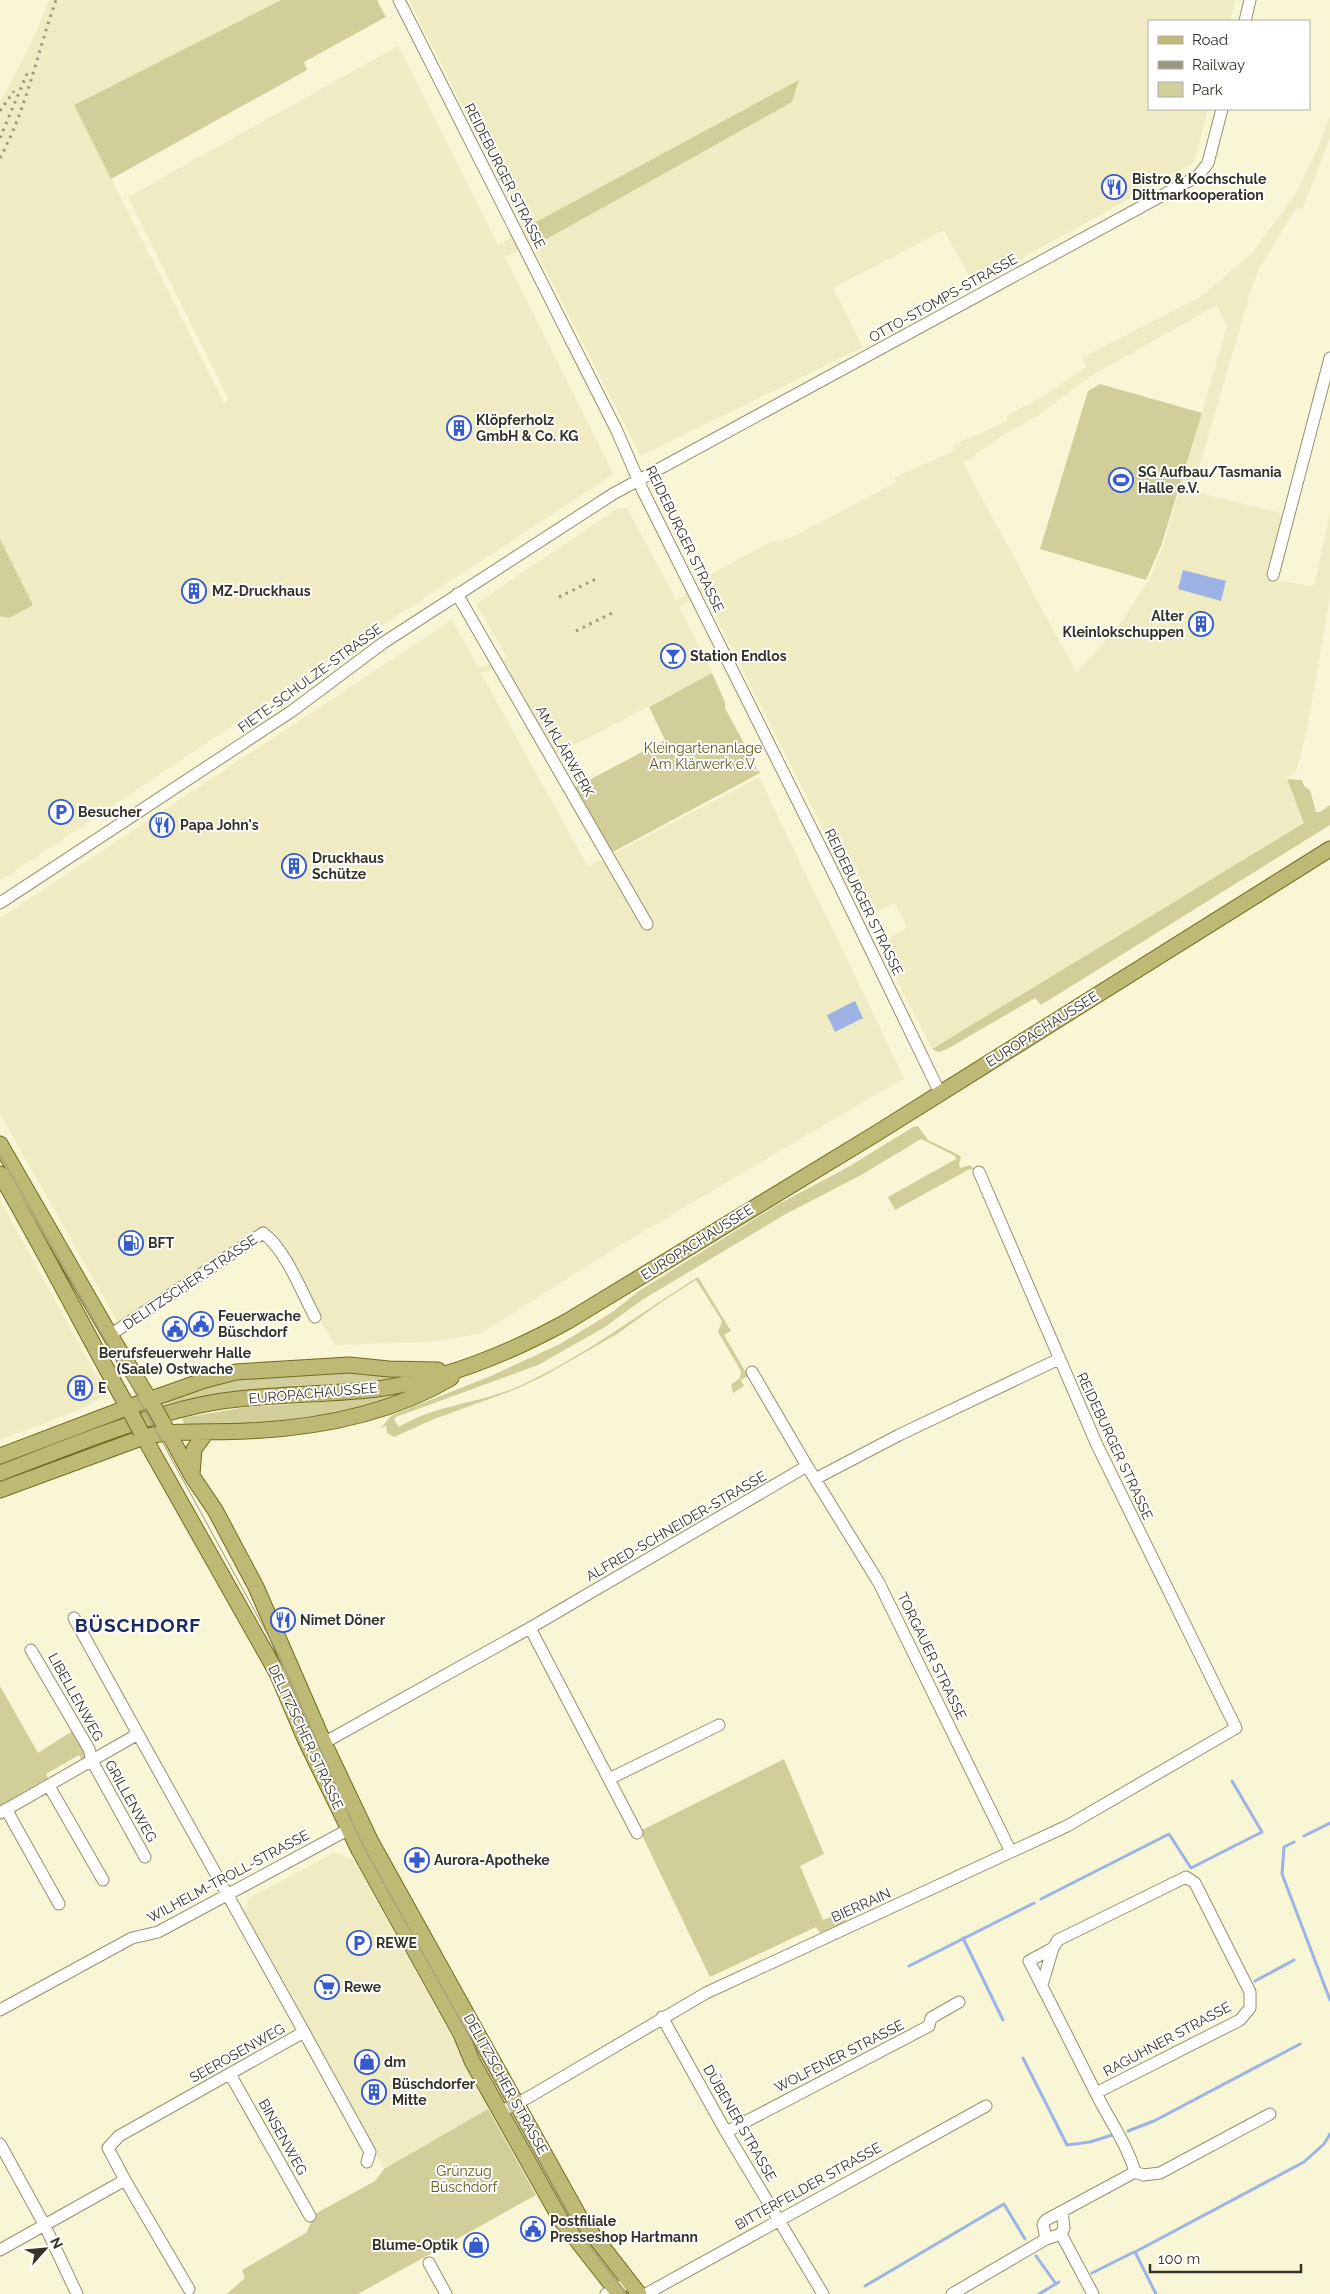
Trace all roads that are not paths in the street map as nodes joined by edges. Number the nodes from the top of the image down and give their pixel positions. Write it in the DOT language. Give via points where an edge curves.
graph roads {
  1 [pos="399,0"];
  2 [pos="1250,0"];
  3 [pos="1245,20"];
  4 [pos="1222,110"];
  5 [pos="1330,358"];
  6 [pos="639,480"];
  7 [pos="1273,575"];
  8 [pos="458,594"];
  9 [pos="1330,849"];
  10 [pos="0,903"];
  11 [pos="647,924"];
  12 [pos="940,1093"];
  13 [pos="0,1144"];
  14 [pos="979,1172"];
  15 [pos="0,1174"];
  16 [pos="315,1317"];
  17 [pos="110,1335"];
  18 [pos="1058,1359"];
  19 [pos="469,1367"];
  20 [pos="752,1372"];
  21 [pos="152,1403"];
  22 [pos="130,1411"];
  23 [pos="166,1428"];
  24 [pos="206,1433"];
  25 [pos="143,1435"];
  26 [pos="0,1456"];
  27 [pos="807,1466"];
  28 [pos="0,1473"];
  29 [pos="192,1476"];
  30 [pos="815,1479"];
  31 [pos="0,1490"];
  32 [pos="74,1618"];
  33 [pos="530,1628"];
  34 [pos="32,1650"];
  35 [pos="719,1725"];
  36 [pos="1236,1728"];
  37 [pos="138,1734"];
  38 [pos="317,1747"];
  39 [pos="92,1761"];
  40 [pos="609,1779"];
  41 [pos="49,1786"];
  42 [pos="3,1811"];
  43 [pos="356,1826"];
  44 [pos="637,1833"];
  45 [pos="1012,1852"];
  46 [pos="145,1857"];
  47 [pos="102,1880"];
  48 [pos="227,1894"];
  49 [pos="59,1904"];
  50 [pos="1053,1948"];
  51 [pos="1042,1985"];
  52 [pos="959,2002"];
  53 [pos="0,2010"];
  54 [pos="662,2017"];
  55 [pos="304,2032"];
  56 [pos="230,2074"];
  57 [pos="1096,2093"];
  58 [pos="516,2103"];
  59 [pos="986,2106"];
  60 [pos="500,2112"];
  61 [pos="1270,2114"];
  62 [pos="726,2132"];
  63 [pos="0,2144"];
  64 [pos="367,2162"];
  65 [pos="1135,2172"];
  66 [pos="125,2180"];
  67 [pos="1062,2212"];
  68 [pos="310,2216"];
  69 [pos="779,2219"];
  70 [pos="44,2224"];
  71 [pos="1061,2234"];
  72 [pos="1046,2239"];
  73 [pos="0,2250"];
  74 [pos="429,2263"];
  75 [pos="189,2289"];
  76 [pos="618,2290"];
  77 [pos="77,2294"];
  78 [pos="446,2294"];
  79 [pos="639,2294"];
  80 [pos="646,2294"];
  81 [pos="823,2294"];
  82 [pos="952,2294"];
  83 [pos="1093,2294"];
  1 -- 6 [label="street, REIDEBURGER STRASSE"];
  2 -- 3 [label="street"];
  4 -- 6 [label="street, OTTO-STOMPS-STRASSE" via="1208,163 1198,176"];
  5 -- 7 [label="street"];
  6 -- 8 [label="street, FIETE-SCHULZE-STRASSE"];
  6 -- 12 [label="street, REIDEBURGER STRASSE"];
  8 -- 10 [label="street, FIETE-SCHULZE-STRASSE" via="383,642 288,714"];
  8 -- 11 [label="street, AM KLÄRWERK"];
  9 -- 12 [label="main road, EUROPACHAUSSEE"];
  12 -- 19 [label="main road, EUROPACHAUSSEE" via="568,1321 514,1349"];
  13 -- 17 [label="main road, DELITZSCHER STRASSE"];
  14 -- 18 [label="street, REIDEBURGER STRASSE"];
  15 -- 22 [label="main road, DELITZSCHER STRASSE"];
  16 -- 17 [label="street, DELITZSCHER STRASSE" via="283,1257 272,1240 263,1234"];
  17 -- 21 [label="main road, DELITZSCHER STRASSE"];
  18 -- 30 [label="street"];
  18 -- 36 [label="street, REIDEBURGER STRASSE"];
  19 -- 21 [label="main road" via="416,1370 349,1365 243,1372 205,1380"];
  19 -- 24 [label="main road" via="419,1395 362,1414 298,1427"];
  19 -- 28 [label="main road, EUROPACHAUSSEE" via="378,1389 201,1405 124,1426"];
  20 -- 27 [label="street"];
  21 -- 22 [label="main road"];
  21 -- 23 [label="main road, DELITZSCHER STRASSE, bridge"];
  22 -- 25 [label="main road, DELITZSCHER STRASSE, bridge"];
  22 -- 26 [label="main road"];
  23 -- 24 [label="main road"];
  23 -- 25 [label="main road"];
  23 -- 29 [label="main road, DELITZSCHER STRASSE"];
  24 -- 29 [label="main road" via="194,1449"];
  25 -- 31 [label="main road"];
  25 -- 38 [label="main road, DELITZSCHER STRASSE"];
  27 -- 30 [label="street"];
  27 -- 33 [label="street, ALFRED-SCHNEIDER-STRASSE"];
  29 -- 38 [label="main road, DELITZSCHER STRASSE" via="215,1510 256,1586"];
  30 -- 45 [label="street, TORGAUER STRASSE" via="879,1583"];
  32 -- 37 [label="street, SEEROSENWEG"];
  33 -- 38 [label="street, ALFRED-SCHNEIDER-STRASSE"];
  33 -- 40 [label="street"];
  34 -- 39 [label="street, LIBELLENWEG" via="89,1749"];
  35 -- 40 [label="street"];
  36 -- 45 [label="street, BIERRAIN" via="1067,1826"];
  37 -- 39 [label="street"];
  37 -- 48 [label="street, SEEROSENWEG"];
  38 -- 43 [label="main road, DELITZSCHER STRASSE"];
  39 -- 41 [label="street"];
  39 -- 46 [label="street, GRILLENWEG"];
  40 -- 44 [label="street"];
  41 -- 42 [label="street"];
  41 -- 47 [label="street"];
  42 -- 49 [label="street"];
  43 -- 48 [label="street, WILHELM-TROLL-STRASSE"];
  43 -- 58 [label="main road, DELITZSCHER STRASSE"];
  43 -- 60 [label="main road, DELITZSCHER STRASSE"];
  45 -- 54 [label="street, BIERRAIN" via="706,1993"];
  48 -- 53 [label="street, WILHELM-TROLL-STRASSE" via="158,1932 132,1938"];
  48 -- 55 [label="street, SEEROSENWEG"];
  50 -- 51 [label="street"];
  50 -- 51 [label="street, RAGUHNER STRASSE" via="1029,1961"];
  50 -- 57 [label="street, RAGUHNER STRASSE" via="1058,1940 1186,1877 1195,1883 1250,1992 1250,2008 1240,2020"];
  51 -- 57 [label="street, RAGUHNER STRASSE"];
  52 -- 62 [label="street, WOLFENER STRASSE" via="931,2018 929,2026 908,2038"];
  54 -- 58 [label="street, BIERRAIN"];
  54 -- 62 [label="street, DÜBENER STRASSE"];
  55 -- 56 [label="street, SEEROSENWEG"];
  55 -- 64 [label="street" via="370,2152"];
  56 -- 66 [label="street, SEEROSENWEG" via="119,2136 108,2148"];
  56 -- 68 [label="street, BINSENWEG"];
  57 -- 65 [label="street, RAGUHNER STRASSE" via="1131,2157"];
  58 -- 60 [label="street, BIERRAIN"];
  58 -- 76 [label="main road, DELITZSCHER STRASSE"];
  59 -- 69 [label="street, BITTERFELDER STRASSE"];
  60 -- 76 [label="main road, DELITZSCHER STRASSE" via="562,2220"];
  61 -- 65 [label="street" via="1160,2173 1143,2175"];
  62 -- 69 [label="street, DÜBENER STRASSE"];
  63 -- 70 [label="street"];
  65 -- 67 [label="street"];
  66 -- 70 [label="street"];
  66 -- 75 [label="street"];
  67 -- 71 [label="street" via="1064,2228"];
  67 -- 72 [label="street" via="1043,2224"];
  69 -- 80 [label="street, BITTERFELDER STRASSE"];
  69 -- 81 [label="street, DÜBENER STRASSE"];
  70 -- 73 [label="street"];
  70 -- 77 [label="street"];
  71 -- 72 [label="street"];
  71 -- 83 [label="street"];
  72 -- 82 [label="street"];
  74 -- 78 [label="street"];
  76 -- 79 [label="main road, DELITZSCHER STRASSE"];
}
